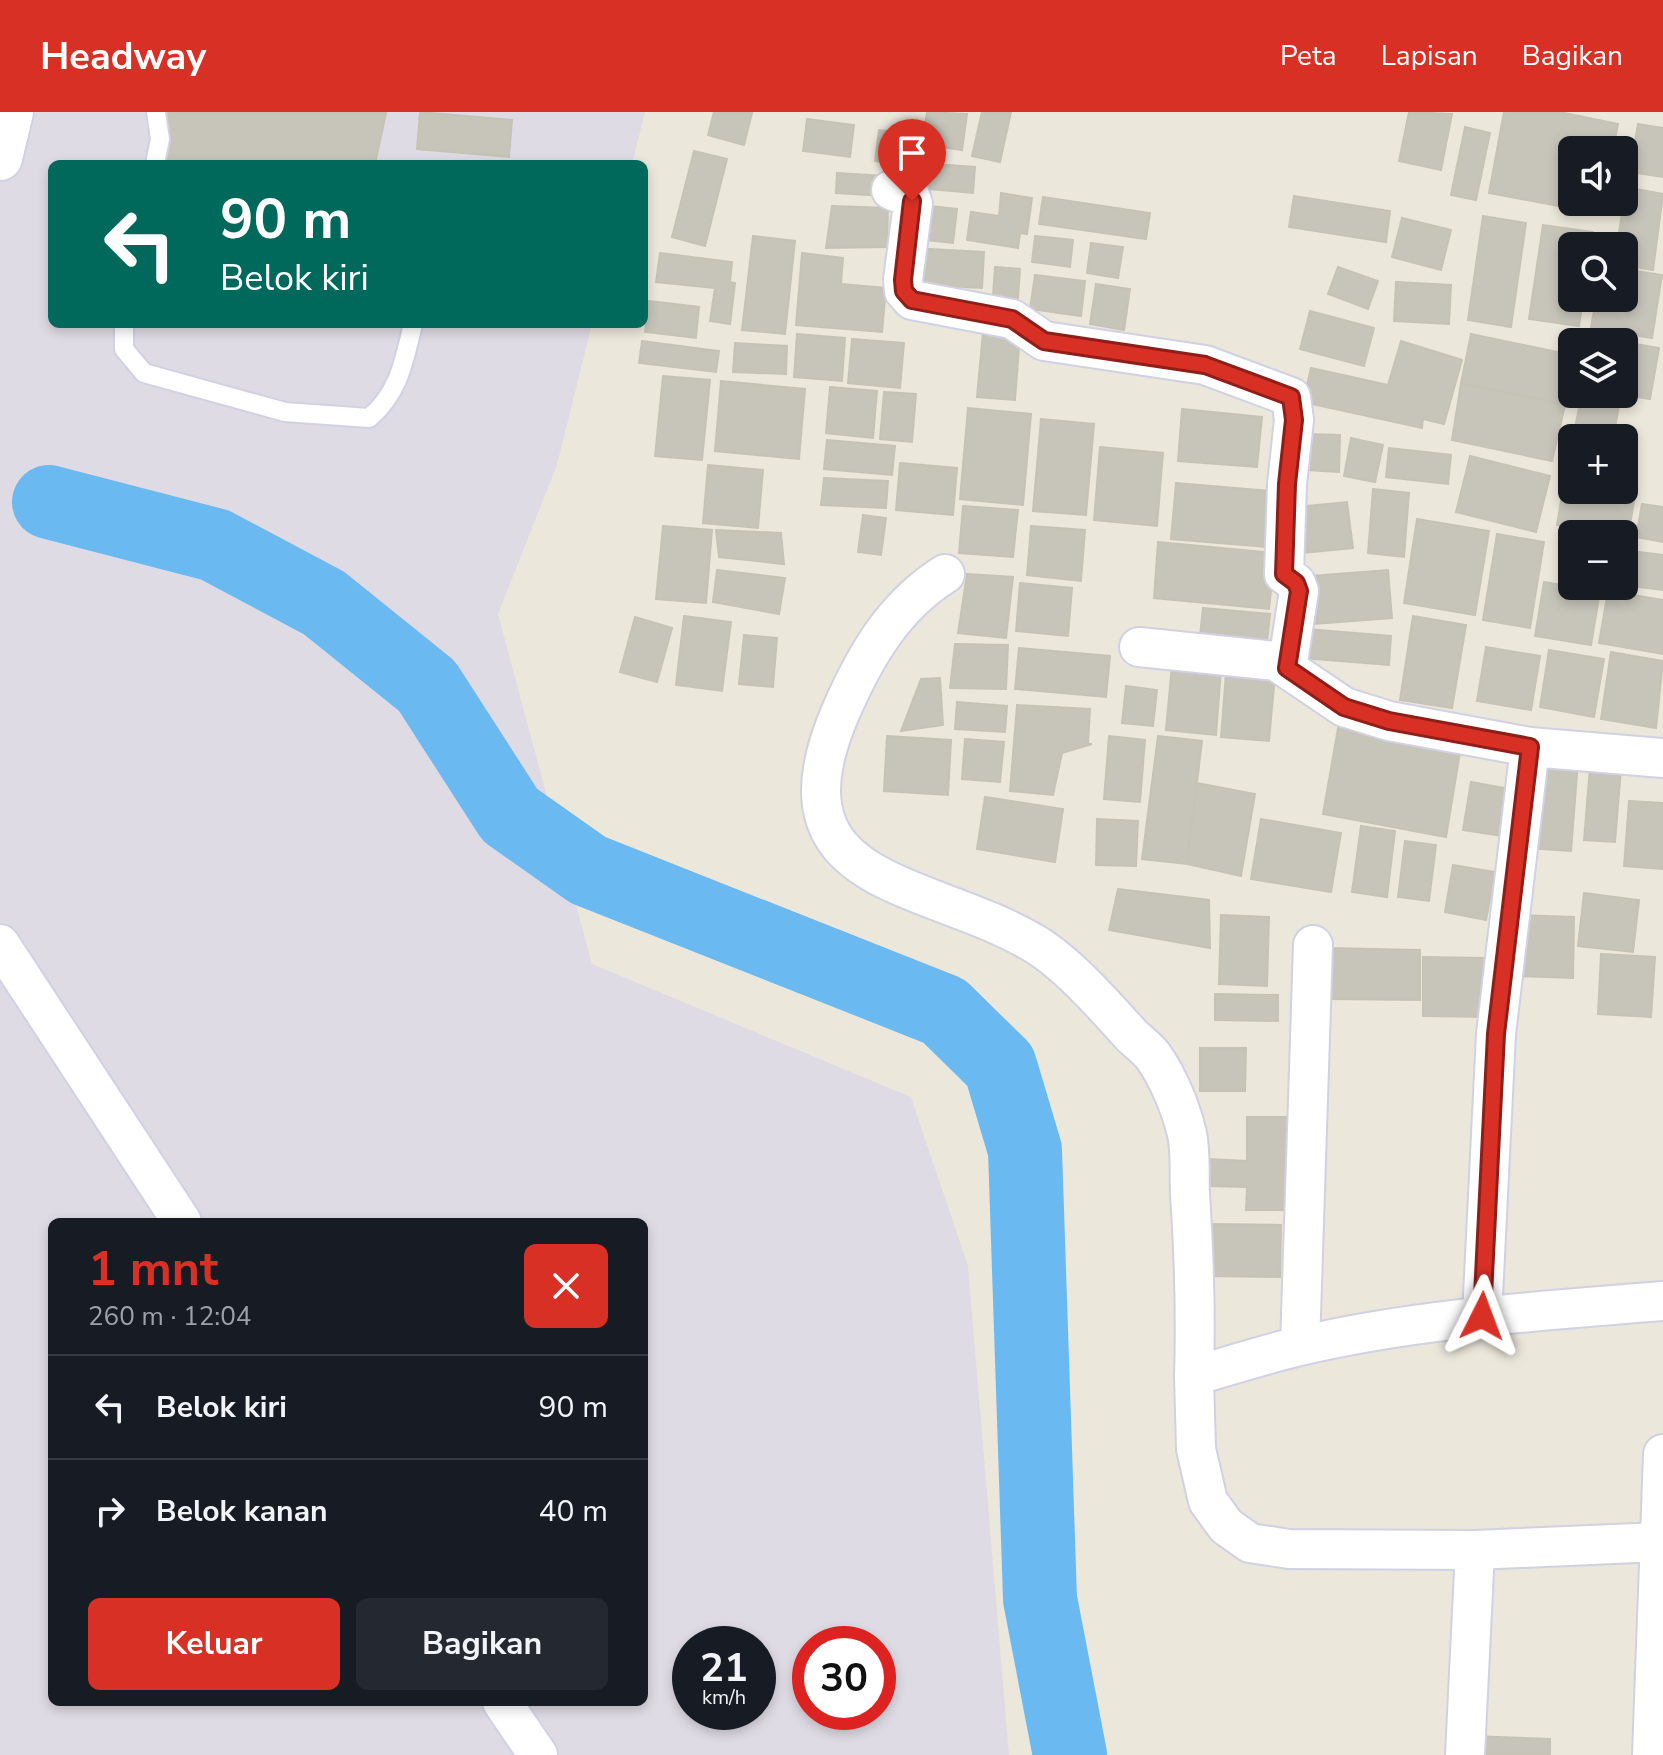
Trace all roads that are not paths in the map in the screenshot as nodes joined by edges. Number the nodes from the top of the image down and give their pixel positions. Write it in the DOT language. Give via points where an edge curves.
graph roads {
  1 [pos="11,112"];
  2 [pos="156,112"];
  3 [pos="0,158"];
  4 [pos="156,160"];
  5 [pos="891,190"];
  6 [pos="124,328"];
  7 [pos="412,328"];
  8 [pos="945,574"];
  9 [pos="1139,647"];
  10 [pos="1287,668"];
  11 [pos="1530,747"];
  12 [pos="1663,758"];
  13 [pos="0,944"];
  14 [pos="1313,945"];
  15 [pos="179,1218"];
  16 [pos="1663,1301"];
  17 [pos="1482,1316"];
  18 [pos="1300,1346"];
  19 [pos="1194,1376"];
  20 [pos="1663,1454"];
  21 [pos="1659,1542"];
  22 [pos="1475,1550"];
  23 [pos="505,1706"];
  24 [pos="538,1755"];
  25 [pos="1465,1755"];
  26 [pos="1652,1755"];
  1 -- 3 [label="main road"];
  2 -- 4 [label="lane" via="160,139"];
  5 -- 10 [label="street" via="913,204 903,280 912,300 1012,319 1044,341 1205,365 1291,397 1284,574 1299,591"];
  6 -- 7 [label="lane" via="124,349 144,373 285,412 369,418 385,405 399,381"];
  8 -- 19 [label="street" via="917,592 896,615 852,684 823,758 820,794 828,829 840,848 865,869 899,887 987,918 1038,945 1152,1055 1170,1086 1187,1135 1196,1290"];
  9 -- 10 [label="street" via="1276,661"];
  10 -- 11 [label="street" via="1344,707 1389,721"];
  11 -- 12 [label="street"];
  11 -- 17 [label="street" via="1496,1034"];
  13 -- 15 [label="street"];
  14 -- 18 [label="street"];
  16 -- 17 [label="street"];
  17 -- 18 [label="street"];
  18 -- 19 [label="street"];
  19 -- 22 [label="street" via="1196,1449 1208,1501 1226,1526 1250,1543 1289,1549"];
  20 -- 21 [label="street"];
  21 -- 22 [label="street"];
  21 -- 26 [label="street"];
  22 -- 25 [label="street"];
  23 -- 24 [label="street"];
}
